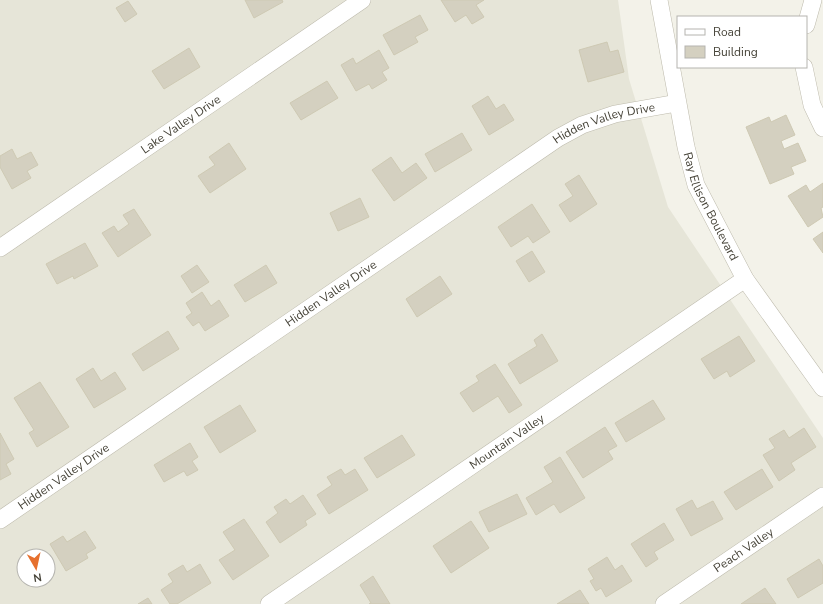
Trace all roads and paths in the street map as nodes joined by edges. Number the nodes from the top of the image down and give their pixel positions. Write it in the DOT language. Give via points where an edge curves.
graph roads {
  1 [pos="362,0"];
  2 [pos="659,0"];
  3 [pos="813,0"];
  4 [pos="807,21"];
  5 [pos="804,68"];
  6 [pos="677,103"];
  7 [pos="823,128"];
  8 [pos="0,248"];
  9 [pos="745,279"];
  10 [pos="823,388"];
  11 [pos="823,496"];
  12 [pos="0,520"];
  13 [pos="269,604"];
  14 [pos="664,604"];
  1 -- 8 [label="street, Lake Valley Drive"];
  2 -- 6 [label="street, Ray Ellison Boulevard"];
  3 -- 4 [label="street"];
  5 -- 7 [label="street" via="812,105"];
  6 -- 9 [label="street, Ray Ellison Boulevard" via="696,185"];
  6 -- 12 [label="street, Hidden Valley Drive" via="609,115 558,138"];
  9 -- 10 [label="street, Ray Ellison Boulevard"];
  9 -- 13 [label="street, Mountain Valley"];
  11 -- 14 [label="street, Peach Valley"];
}
